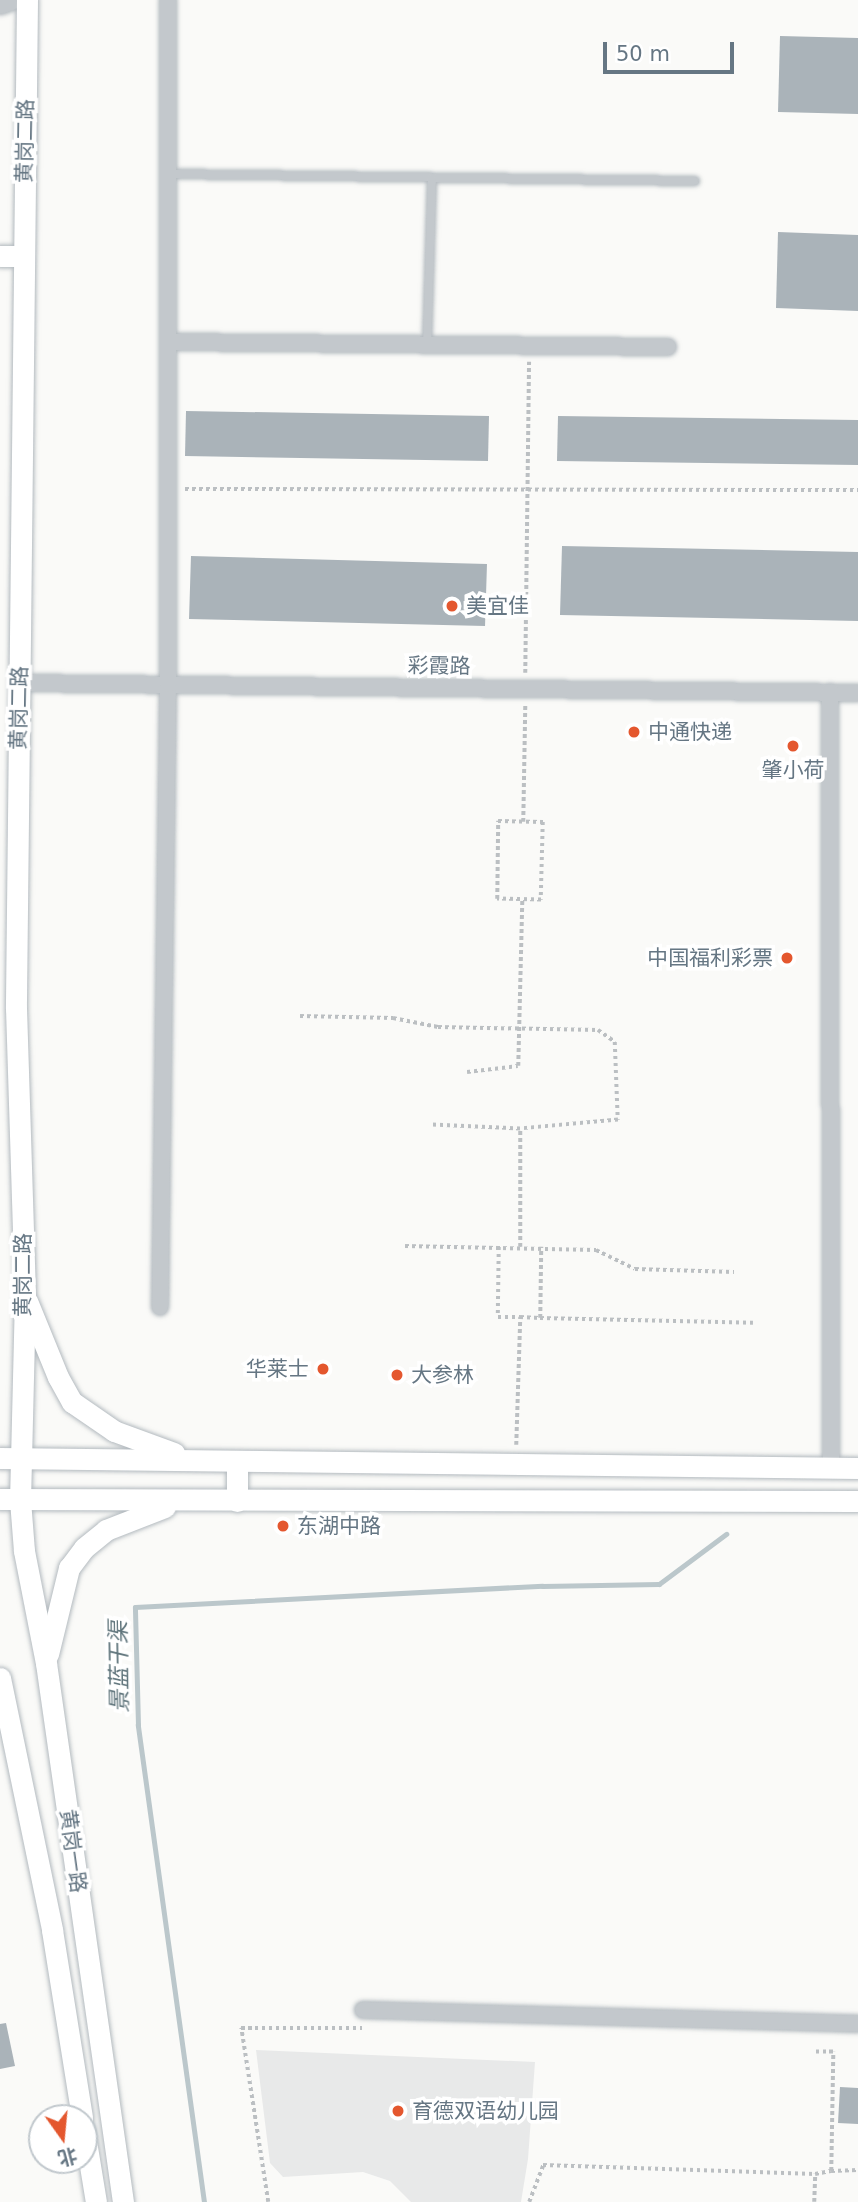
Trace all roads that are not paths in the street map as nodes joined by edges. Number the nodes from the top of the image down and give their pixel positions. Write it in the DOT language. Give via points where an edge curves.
graph roads {
  1 [pos="11,0"];
  2 [pos="27,0"];
  3 [pos="168,0"];
  4 [pos="0,4"];
  5 [pos="168,174"];
  6 [pos="432,177"];
  7 [pos="695,181"];
  8 [pos="0,256"];
  9 [pos="24,256"];
  10 [pos="168,342"];
  11 [pos="427,345"];
  12 [pos="668,347"];
  13 [pos="19,682"];
  14 [pos="168,684"];
  15 [pos="830,692"];
  16 [pos="858,693"];
  17 [pos="24,1296"];
  18 [pos="160,1307"];
  19 [pos="9,1458"];
  20 [pos="196,1461"];
  21 [pos="237,1462"];
  22 [pos="831,1468"];
  23 [pos="858,1468"];
  24 [pos="10,1499"];
  25 [pos="858,1500"];
  26 [pos="183,1501"];
  27 [pos="237,1501"];
  28 [pos="46,1663"];
  29 [pos="0,1678"];
  30 [pos="363,2010"];
  31 [pos="858,2024"];
  32 [pos="80,2104"];
  33 [pos="91,2174"];
  34 [pos="96,2202"];
  35 [pos="123,2202"];
  1 -- 4 [label="street"];
  2 -- 9 [label="main road, 黄岗二路"];
  3 -- 5 [label="street"];
  5 -- 6 [label="lane"];
  5 -- 10 [label="street"];
  6 -- 7 [label="lane"];
  6 -- 11 [label="lane"];
  8 -- 9 [label="main road"];
  9 -- 13 [label="main road, 黄岗二路"];
  10 -- 11 [label="street"];
  10 -- 14 [label="street"];
  11 -- 12 [label="street"];
  13 -- 14 [label="street, 彩霞路"];
  13 -- 17 [label="main road, 黄岗二路" via="16,1008"];
  14 -- 15 [label="street, 彩霞路"];
  14 -- 18 [label="street"];
  15 -- 16 [label="street, 彩霞路"];
  15 -- 22 [label="street"];
  17 -- 19 [label="main road, 黄岗二路"];
  17 -- 20 [label="main road" via="72,1402 114,1431"];
  19 -- 20 [label="main road"];
  19 -- 24 [label="main road, 黄岗二路"];
  20 -- 21 [label="main road"];
  21 -- 22 [label="main road"];
  21 -- 27 [label="main road"];
  22 -- 23 [label="main road"];
  24 -- 26 [label="main road"];
  24 -- 28 [label="main road, 黄岗一路"];
  25 -- 27 [label="main road"];
  26 -- 27 [label="main road"];
  26 -- 28 [label="main road" via="106,1530 84,1549 69,1568"];
  28 -- 35 [label="main road, 黄岗一路"];
  29 -- 32 [label="main road, 黄岗一路" via="52,1930"];
  30 -- 31 [label="street"];
  33 -- 34 [label="main road"];
}
